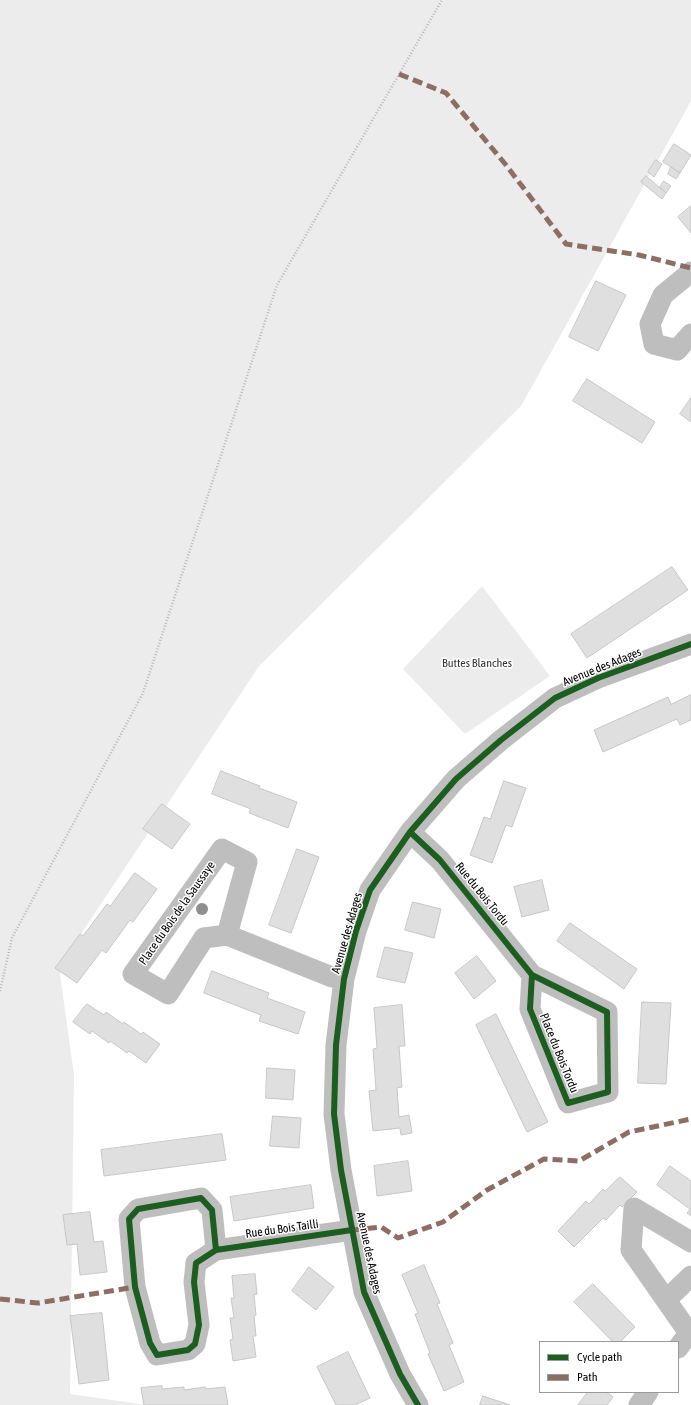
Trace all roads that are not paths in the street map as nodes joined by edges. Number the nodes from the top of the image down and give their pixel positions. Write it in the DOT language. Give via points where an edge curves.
graph roads {
  1 [pos="691,272"];
  2 [pos="691,334"];
  3 [pos="691,644"];
  4 [pos="410,832"];
  5 [pos="227,935"];
  6 [pos="532,975"];
  7 [pos="344,979"];
  8 [pos="352,1230"];
  9 [pos="691,1242"];
  10 [pos="216,1250"];
  11 [pos="691,1276"];
  12 [pos="666,1300"];
  13 [pos="686,1338"];
  14 [pos="647,1393"];
  15 [pos="418,1405"];
  16 [pos="639,1405"];
  1 -- 2 [label="street" via="663,295 650,324 654,344 677,350"];
  3 -- 4 [label="street, Avenue des Adages" via="598,678 555,698 456,779"];
  4 -- 6 [label="street, Rue du Bois Tordu" via="440,860"];
  4 -- 7 [label="street, Avenue des Adages" via="370,890"];
  5 -- 5 [label="street, Place du Bois de la Saussaye" via="247,862 222,849 133,974 168,994 204,938"];
  5 -- 7 [label="street"];
  6 -- 6 [label="street, Place du Bois Tordu" via="606,1012 608,1092 568,1103 530,1009"];
  7 -- 8 [label="street, Avenue des Adages" via="336,1045 334,1114"];
  8 -- 10 [label="street, Rue du Bois Tailli"];
  8 -- 15 [label="street, Avenue des Adages" via="364,1292 400,1374"];
  9 -- 12 [label="street" via="634,1208 631,1250"];
  10 -- 10 [label="street" via="196,1263 194,1282 199,1325 195,1344 188,1350 157,1355 150,1343 135,1287 129,1219 138,1209 201,1198 212,1210"];
  11 -- 12 [label="street"];
  12 -- 13 [label="street"];
  14 -- 16 [label="street"];
}
